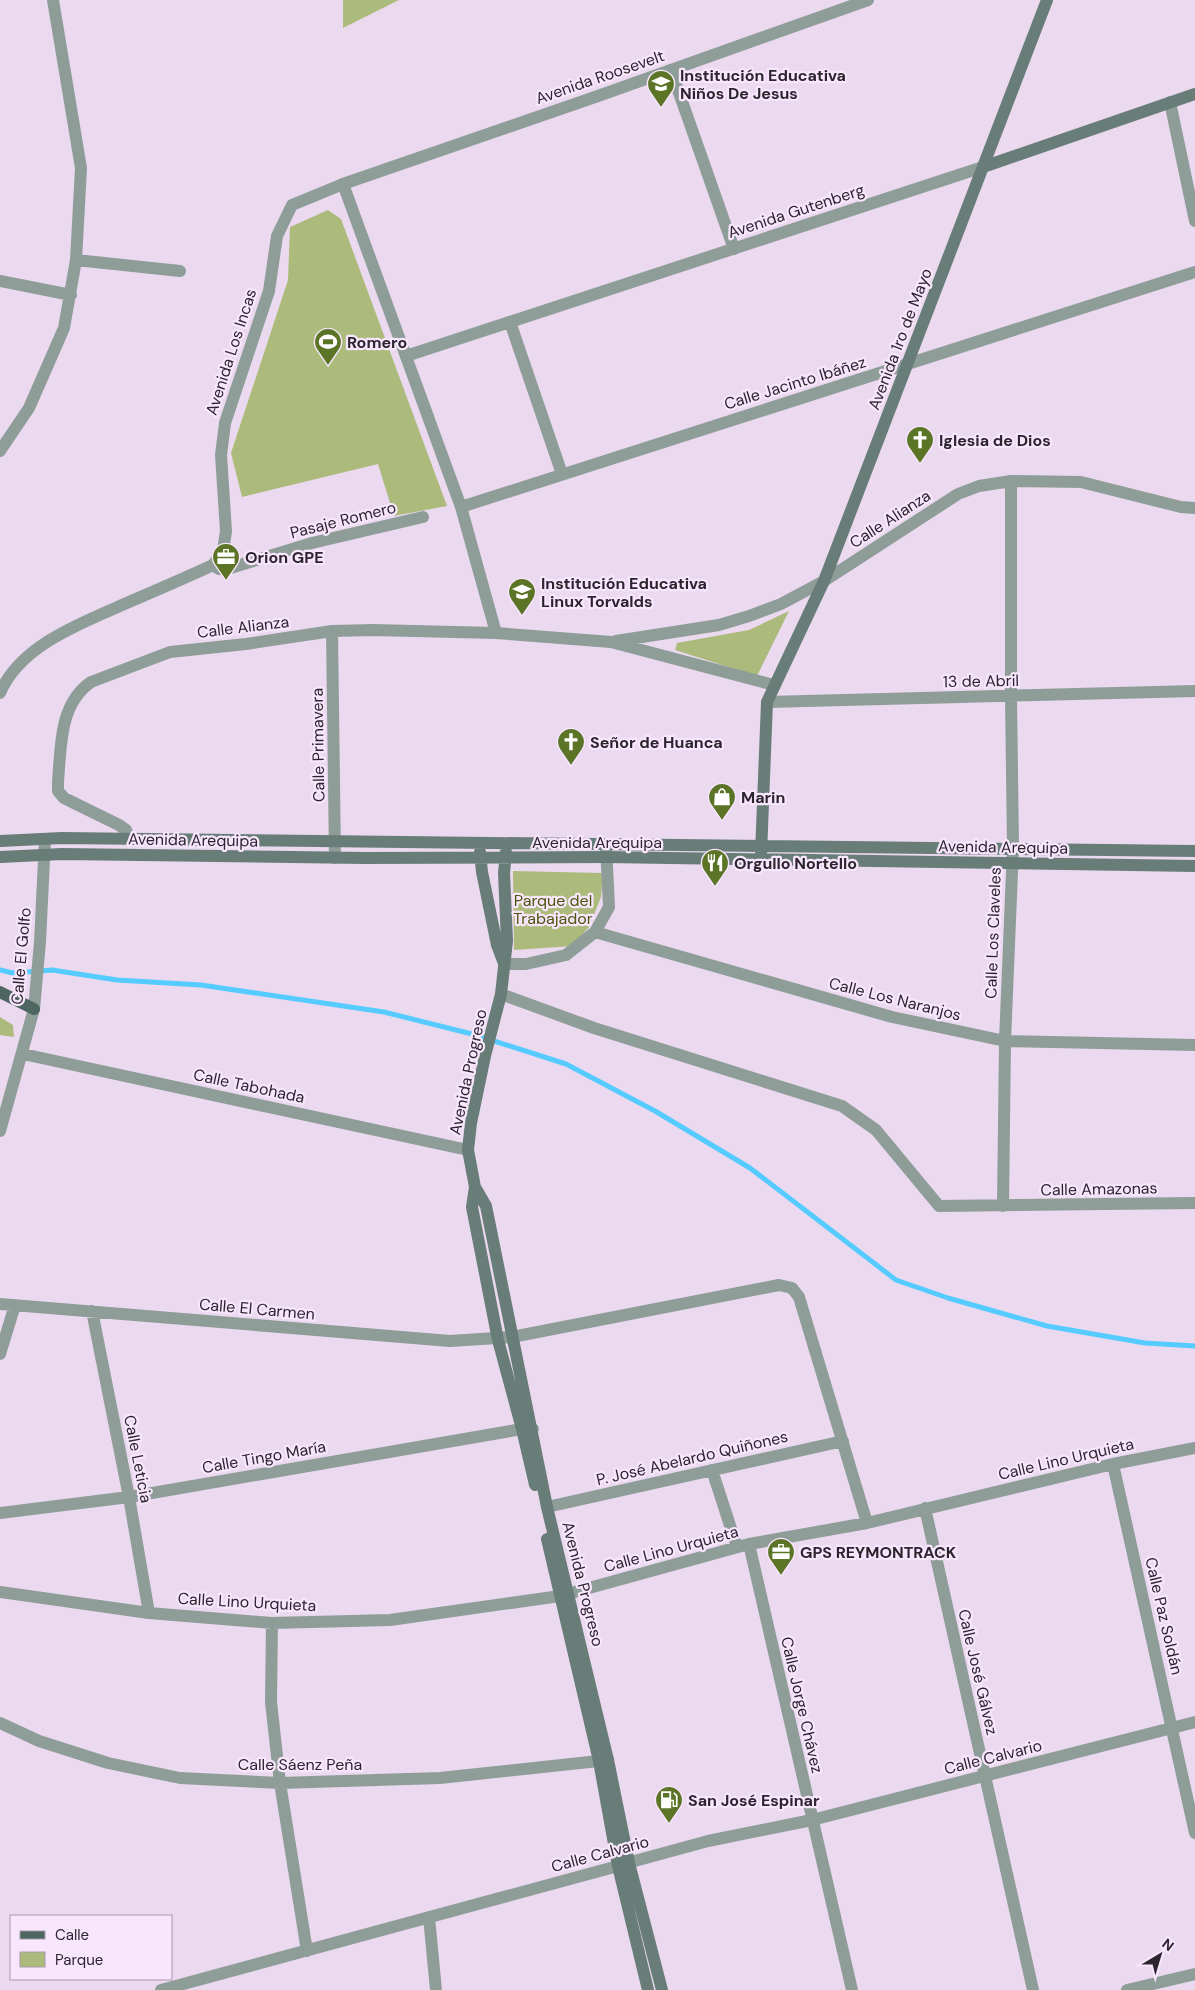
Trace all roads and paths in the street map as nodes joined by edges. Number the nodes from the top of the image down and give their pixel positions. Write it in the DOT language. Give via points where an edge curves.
graph roads {
  1 [pos="54,0"];
  2 [pos="868,0"];
  3 [pos="1047,0"];
  4 [pos="672,70"];
  5 [pos="1195,94"];
  6 [pos="1170,102"];
  7 [pos="983,167"];
  8 [pos="343,184"];
  9 [pos="1195,220"];
  10 [pos="734,248"];
  11 [pos="76,260"];
  12 [pos="180,271"];
  13 [pos="1195,272"];
  14 [pos="0,281"];
  15 [pos="71,295"];
  16 [pos="510,322"];
  17 [pos="406,356"];
  18 [pos="907,365"];
  19 [pos="0,450"];
  20 [pos="562,474"];
  21 [pos="1011,480"];
  22 [pos="461,507"];
  23 [pos="1195,508"];
  24 [pos="423,517"];
  25 [pos="213,565"];
  26 [pos="824,580"];
  27 [pos="332,631"];
  28 [pos="496,633"];
  29 [pos="611,642"];
  30 [pos="774,686"];
  31 [pos="1195,691"];
  32 [pos="0,693"];
  33 [pos="1011,696"];
  34 [pos="767,702"];
  35 [pos="129,838"];
  36 [pos="45,839"];
  37 [pos="0,841"];
  38 [pos="334,842"];
  39 [pos="480,842"];
  40 [pos="507,843"];
  41 [pos="606,844"];
  42 [pos="761,845"];
  43 [pos="1013,848"];
  44 [pos="1195,851"];
  45 [pos="44,855"];
  46 [pos="0,857"];
  47 [pos="607,857"];
  48 [pos="335,858"];
  49 [pos="480,859"];
  50 [pos="505,859"];
  51 [pos="761,860"];
  52 [pos="1012,863"];
  53 [pos="1195,866"];
  54 [pos="595,932"];
  55 [pos="504,964"];
  56 [pos="0,992"];
  57 [pos="501,997"];
  58 [pos="34,1009"];
  59 [pos="1005,1041"];
  60 [pos="1195,1045"];
  61 [pos="23,1054"];
  62 [pos="0,1131"];
  63 [pos="468,1150"];
  64 [pos="475,1187"];
  65 [pos="1195,1203"];
  66 [pos="1003,1206"];
  67 [pos="0,1304"];
  68 [pos="15,1305"];
  69 [pos="92,1311"];
  70 [pos="512,1337"];
  71 [pos="498,1340"];
  72 [pos="0,1354"];
  73 [pos="528,1429"];
  74 [pos="843,1441"];
  75 [pos="1195,1448"];
  76 [pos="1113,1464"];
  77 [pos="712,1470"];
  78 [pos="129,1497"];
  79 [pos="547,1507"];
  80 [pos="925,1508"];
  81 [pos="0,1513"];
  82 [pos="867,1524"];
  83 [pos="743,1546"];
  84 [pos="0,1592"];
  85 [pos="565,1595"];
  86 [pos="149,1613"];
  87 [pos="272,1622"];
  88 [pos="0,1722"];
  89 [pos="1195,1722"];
  90 [pos="1172,1728"];
  91 [pos="603,1760"];
  92 [pos="984,1776"];
  93 [pos="280,1784"];
  94 [pos="812,1820"];
  95 [pos="1195,1833"];
  96 [pos="624,1865"];
  97 [pos="429,1917"];
  98 [pos="307,1951"];
  99 [pos="1195,1974"];
  100 [pos="161,1990"];
  101 [pos="436,1990"];
  102 [pos="648,1990"];
  103 [pos="662,1990"];
  104 [pos="852,1990"];
  105 [pos="1033,1990"];
  106 [pos="1126,1990"];
  1 -- 11 [label="street" via="82,168"];
  2 -- 4 [label="street, Avenida Roosevelt"];
  3 -- 7 [label="main road, Avenida 1ro de Mayo"];
  4 -- 8 [label="street, Avenida Roosevelt"];
  4 -- 10 [label="street"];
  5 -- 6 [label="main road, Avenida Gutenberg"];
  6 -- 7 [label="main road, Avenida Gutenberg"];
  6 -- 9 [label="street"];
  7 -- 10 [label="street, Avenida Gutenberg"];
  7 -- 18 [label="main road, Avenida 1ro de Mayo"];
  8 -- 17 [label="street"];
  8 -- 25 [label="street, Avenida Los Incas" via="292,204 277,236 269,291 225,423 221,455 226,531 223,551"];
  10 -- 16 [label="street, Avenida Gutenberg"];
  11 -- 12 [label="street"];
  11 -- 15 [label="street"];
  13 -- 18 [label="street, Calle Jacinto Ibáñez"];
  14 -- 15 [label="street"];
  15 -- 19 [label="street" via="64,328 30,408"];
  16 -- 17 [label="street, Avenida Gutenberg"];
  16 -- 20 [label="street"];
  17 -- 22 [label="street"];
  18 -- 20 [label="street, Calle Jacinto Ibáñez"];
  18 -- 26 [label="main road, Avenida 1ro de Mayo"];
  20 -- 22 [label="street, Calle Jacinto Ibáñez"];
  21 -- 23 [label="street, Calle Alianza" via="1081,482"];
  21 -- 26 [label="street, Calle Alianza" via="958,494"];
  21 -- 33 [label="street, Calle Los Claveles"];
  22 -- 28 [label="street"];
  24 -- 25 [label="street, Pasaje Romero" via="312,543 227,569"];
  25 -- 32 [label="street" via="70,628 33,652 5,682"];
  26 -- 29 [label="street, Calle Alianza" via="781,604 719,625"];
  26 -- 30 [label="main road, Avenida 1ro de Mayo"];
  27 -- 28 [label="street, Calle Alianza"];
  27 -- 35 [label="street, Calle Alianza" via="170,652 90,682 79,690 64,721 58,791 64,798 119,825"];
  27 -- 38 [label="street, Calle Primavera"];
  28 -- 29 [label="street, Calle Alianza"];
  29 -- 30 [label="street, Calle Alianza"];
  30 -- 34 [label="main road, Avenida 1ro de Mayo"];
  31 -- 33 [label="street, 13 de Abril"];
  33 -- 34 [label="street, 13 de Abril"];
  33 -- 43 [label="street, Calle Los Claveles"];
  34 -- 42 [label="main road"];
  35 -- 36 [label="main road, Avenida Arequipa"];
  35 -- 38 [label="main road, Avenida Arequipa"];
  36 -- 37 [label="main road, Avenida Arequipa"];
  36 -- 45 [label="street, Calle El Golfo"];
  38 -- 39 [label="main road, Avenida Arequipa"];
  38 -- 48 [label="street, Calle Primavera"];
  39 -- 40 [label="main road, Avenida Arequipa"];
  39 -- 49 [label="main road, Avenida Progreso"];
  40 -- 41 [label="main road, Avenida Arequipa"];
  40 -- 50 [label="main road, Avenida Progreso"];
  41 -- 42 [label="main road, Avenida Arequipa"];
  41 -- 47 [label="street"];
  42 -- 43 [label="main road, Avenida Arequipa"];
  42 -- 51 [label="main road"];
  43 -- 44 [label="main road, Avenida Arequipa"];
  43 -- 52 [label="street, Calle Los Claveles"];
  45 -- 46 [label="main road, Avenida Arequipa"];
  45 -- 48 [label="main road, Avenida Arequipa"];
  45 -- 58 [label="street, Calle El Golfo"];
  47 -- 50 [label="main road, Avenida Arequipa"];
  47 -- 51 [label="main road, Avenida Arequipa"];
  47 -- 54 [label="street" via="609,907"];
  48 -- 49 [label="main road, Avenida Arequipa"];
  49 -- 50 [label="main road, Avenida Arequipa"];
  49 -- 55 [label="main road, Avenida Progreso" via="497,945"];
  50 -- 55 [label="main road, Avenida Progreso"];
  51 -- 52 [label="main road, Avenida Arequipa"];
  52 -- 53 [label="main road, Avenida Arequipa"];
  52 -- 59 [label="street, Calle Los Claveles"];
  54 -- 55 [label="street" via="566,956 526,964"];
  54 -- 59 [label="street, Calle Los Naranjos" via="892,1017"];
  55 -- 57 [label="main road, Avenida Progreso"];
  56 -- 58 [label="main road"];
  57 -- 63 [label="main road, Avenida Progreso" via="485,1056"];
  57 -- 66 [label="street, Calle Amazonas" via="842,1106 876,1130 939,1206"];
  58 -- 61 [label="street, Calle El Golfo"];
  59 -- 60 [label="street, Calle Los Naranjos"];
  59 -- 66 [label="street, Calle Los Claveles"];
  61 -- 62 [label="street, Calle El Golfo"];
  61 -- 63 [label="street, Calle Tabohada"];
  63 -- 64 [label="main road, Avenida Progreso"];
  64 -- 70 [label="main road, Avenida Progreso" via="486,1206"];
  64 -- 71 [label="main road, Avenida Progreso" via="472,1207"];
  65 -- 66 [label="street, Calle Amazonas"];
  67 -- 68 [label="street, Calle El Carmen"];
  68 -- 69 [label="street, Calle El Carmen"];
  68 -- 72 [label="street"];
  69 -- 71 [label="street, Calle El Carmen" via="386,1337"];
  69 -- 78 [label="street, Calle Leticia"];
  70 -- 71 [label="street, Calle El Carmen"];
  70 -- 73 [label="main road, Avenida Progreso"];
  70 -- 74 [label="street, Calle El Carmen" via="779,1284 792,1288 799,1297"];
  71 -- 73 [label="main road, Avenida Progreso"];
  73 -- 78 [label="street, Calle Tingo María"];
  73 -- 79 [label="main road, Avenida Progreso"];
  73 -- 85 [label="main road, Avenida Progreso"];
  74 -- 77 [label="street, P. José Abelardo Quiñones"];
  74 -- 82 [label="street, Calle El Carmen"];
  75 -- 76 [label="street, Calle Lino Urquieta"];
  76 -- 80 [label="street, Calle Lino Urquieta"];
  76 -- 90 [label="street, Calle Paz Soldán"];
  77 -- 79 [label="street, P. José Abelardo Quiñones"];
  77 -- 83 [label="street, Calle Jorge Chávez"];
  78 -- 81 [label="street, Calle Tingo María"];
  78 -- 86 [label="street, Calle Leticia"];
  79 -- 85 [label="main road, Avenida Progreso"];
  80 -- 82 [label="street, Calle Lino Urquieta"];
  80 -- 92 [label="street, Calle José Gálvez"];
  82 -- 83 [label="street, Calle Lino Urquieta"];
  83 -- 85 [label="street, Calle Lino Urquieta"];
  83 -- 94 [label="street, Calle Jorge Chávez"];
  84 -- 86 [label="street, Calle Lino Urquieta"];
  85 -- 87 [label="street, Calle Lino Urquieta" via="390,1620"];
  85 -- 91 [label="main road, Avenida Progreso"];
  86 -- 87 [label="street, Calle Lino Urquieta"];
  87 -- 93 [label="street" via="271,1702"];
  88 -- 93 [label="street, Calle Sáenz Peña" via="39,1740 117,1765 180,1778"];
  89 -- 90 [label="street, Calle Calvario"];
  90 -- 92 [label="street, Calle Calvario"];
  90 -- 95 [label="street, Calle Paz Soldán"];
  91 -- 93 [label="street, Calle Sáenz Peña" via="440,1778"];
  91 -- 96 [label="main road, Avenida Progreso"];
  92 -- 94 [label="street, Calle Calvario"];
  92 -- 105 [label="street, Calle José Gálvez"];
  93 -- 98 [label="street"];
  94 -- 96 [label="street, Calle Calvario" via="708,1841"];
  94 -- 104 [label="street, Calle Jorge Chávez"];
  96 -- 97 [label="street, Calle Calvario"];
  96 -- 102 [label="main road, Avenida Progreso"];
  96 -- 103 [label="main road, Avenida Progreso"];
  97 -- 98 [label="street, Calle Calvario"];
  97 -- 101 [label="street"];
  98 -- 100 [label="street, Calle Calvario"];
  99 -- 106 [label="street"];
}
